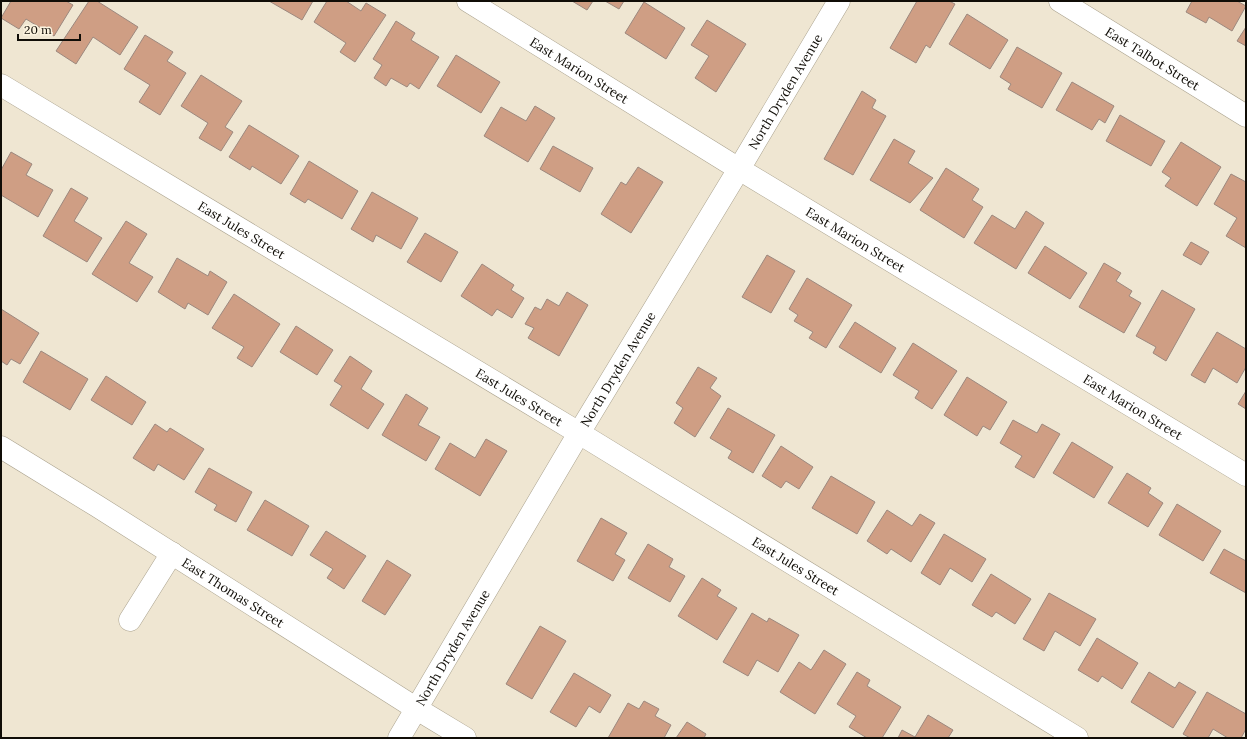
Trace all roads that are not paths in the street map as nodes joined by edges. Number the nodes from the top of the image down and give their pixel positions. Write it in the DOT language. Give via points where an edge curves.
graph roads {
  1 [pos="468,1"];
  2 [pos="839,1"];
  3 [pos="1060,1"];
  4 [pos="1,84"];
  5 [pos="1246,116"];
  6 [pos="739,169"];
  7 [pos="579,433"];
  8 [pos="1,447"];
  9 [pos="1246,475"];
  10 [pos="172,553"];
  11 [pos="130,620"];
  12 [pos="417,709"];
  13 [pos="399,738"];
  14 [pos="465,738"];
  15 [pos="1078,738"];
  1 -- 6 [label="street, East Marion Street"];
  2 -- 6 [label="street, North Dryden Avenue"];
  3 -- 5 [label="street, East Talbot Street"];
  4 -- 7 [label="street, East Jules Street"];
  6 -- 7 [label="street, North Dryden Avenue"];
  6 -- 9 [label="street, East Marion Street"];
  7 -- 12 [label="street, North Dryden Avenue"];
  7 -- 15 [label="street, East Jules Street"];
  8 -- 10 [label="street, East Thomas Street"];
  10 -- 11 [label="street"];
  10 -- 12 [label="street, East Thomas Street"];
  12 -- 13 [label="street, North Dryden Avenue"];
  12 -- 14 [label="street, East Thomas Street"];
}
